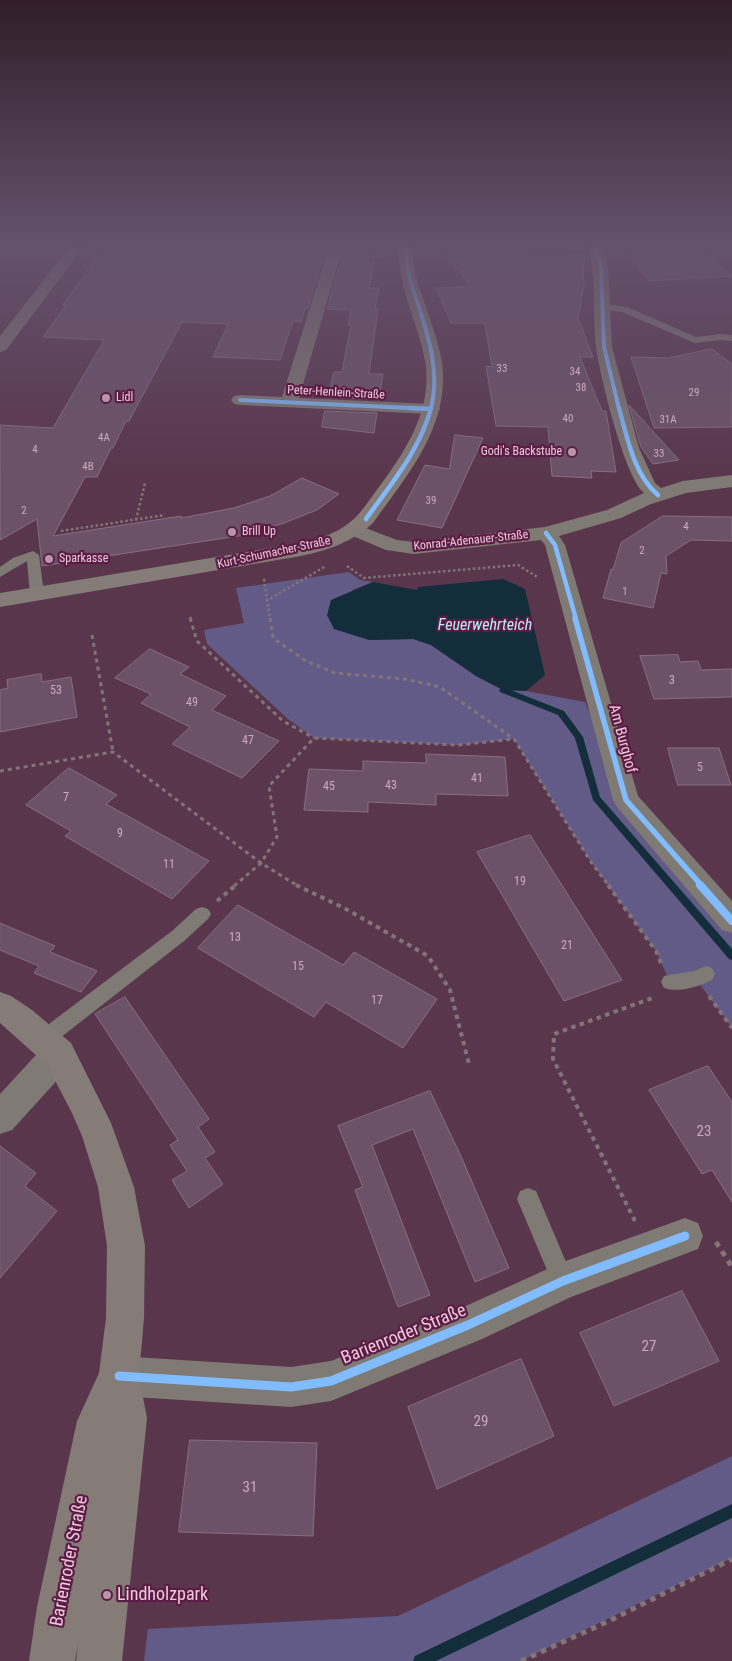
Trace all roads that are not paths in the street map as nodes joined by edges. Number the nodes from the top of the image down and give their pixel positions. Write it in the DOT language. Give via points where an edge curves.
graph roads {
  1 [pos="19,322"];
  2 [pos="314,322"];
  3 [pos="422,322"];
  4 [pos="603,322"];
  5 [pos="653,322"];
  6 [pos="732,338"];
  7 [pos="0,347"];
  8 [pos="240,400"];
  9 [pos="289,403"];
  10 [pos="431,409"];
  11 [pos="732,481"];
  12 [pos="658,495"];
  13 [pos="356,530"];
  14 [pos="546,533"];
  15 [pos="0,573"];
  16 [pos="37,594"];
  17 [pos="0,600"];
  18 [pos="202,914"];
  19 [pos="732,920"];
  20 [pos="701,977"];
  21 [pos="670,982"];
  22 [pos="0,1006"];
  23 [pos="51,1047"];
  24 [pos="0,1118"];
  25 [pos="528,1199"];
  26 [pos="685,1236"];
  27 [pos="563,1281"];
  28 [pos="119,1376"];
  29 [pos="52,1661"];
  30 [pos="99,1661"];
  1 -- 7 [label="street"];
  2 -- 9 [label="street, Peter-Henlein-Straße"];
  3 -- 10 [label="main road, Kurt-Schumacher-Straße" via="435,378"];
  4 -- 12 [label="street" via="604,347 630,448 647,486"];
  5 -- 6 [label="lane" via="695,340"];
  8 -- 9 [label="street, Peter-Henlein-Straße"];
  9 -- 10 [label="street, Peter-Henlein-Straße"];
  10 -- 13 [label="main road, Kurt-Schumacher-Straße" via="408,456"];
  11 -- 12 [label="street, Konrad-Adenauer-Straße" via="683,487"];
  12 -- 14 [label="street, Konrad-Adenauer-Straße" via="614,514"];
  13 -- 14 [label="street, Konrad-Adenauer-Straße" via="393,546 414,548"];
  13 -- 16 [label="main road, Kurt-Schumacher-Straße" via="319,547"];
  14 -- 19 [label="street, Am Burghof" via="557,550 626,800"];
  15 -- 16 [label="lane" via="33,555"];
  16 -- 17 [label="main road, Kurt-Schumacher-Straße"];
  18 -- 23 [label="lane"];
  20 -- 21 [label="lane"];
  22 -- 23 [label="main road, Barienroder Straße"];
  23 -- 24 [label="street"];
  23 -- 28 [label="main road, Barienroder Straße" via="84,1102 117,1195 126,1246 125,1318"];
  25 -- 27 [label="lane"];
  26 -- 27 [label="street, Barienroder Straße"];
  27 -- 28 [label="street, Barienroder Straße" via="468,1325 331,1381 291,1387"];
  28 -- 29 [label="main road, Barienroder Straße" via="98,1422"];
  28 -- 30 [label="main road, Barienroder Straße" via="126,1418"];
}
